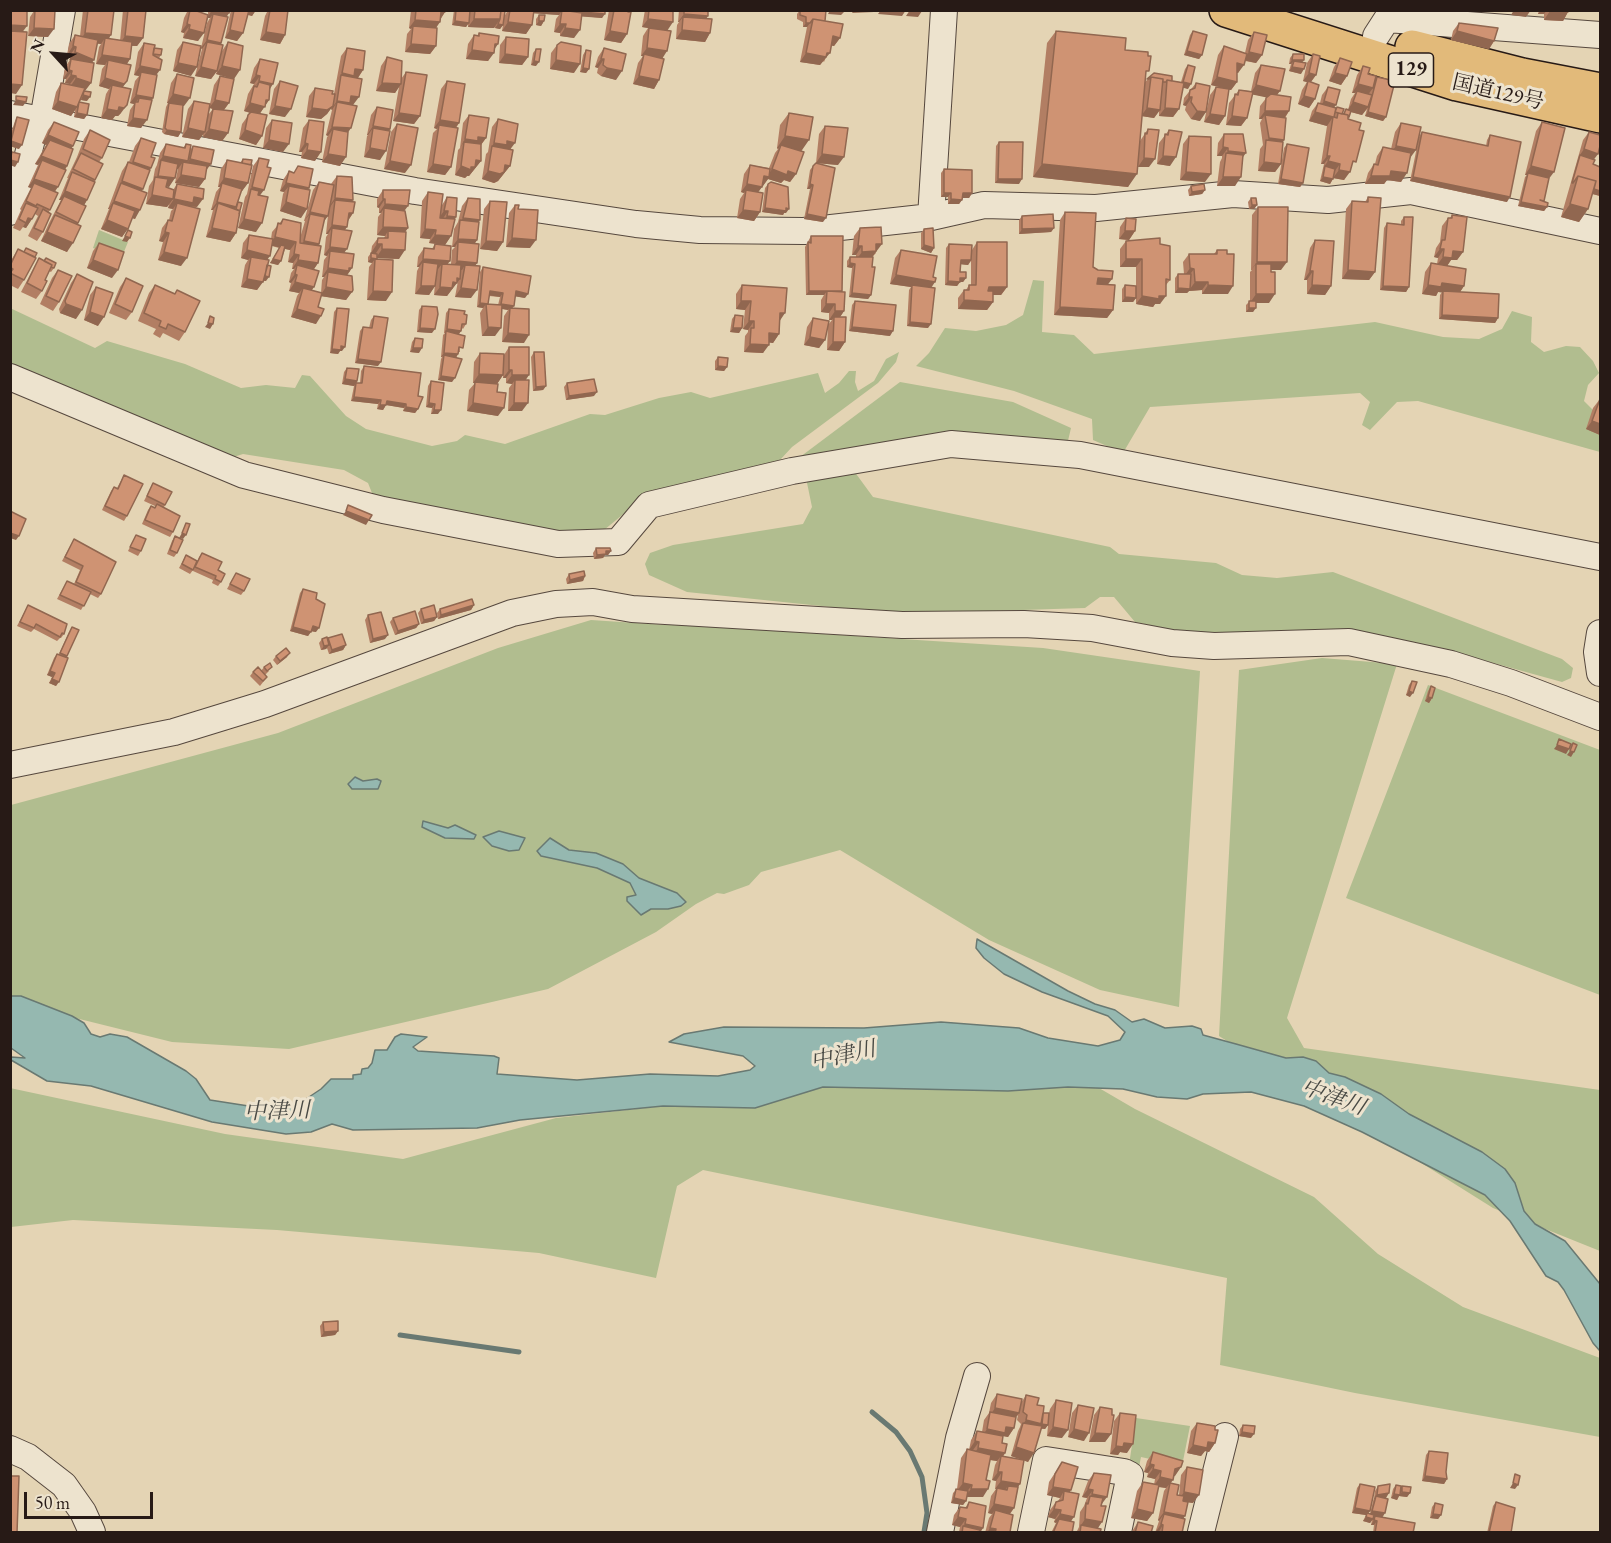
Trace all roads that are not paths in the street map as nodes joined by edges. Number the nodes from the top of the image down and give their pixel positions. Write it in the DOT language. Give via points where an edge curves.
graph roads {
  1 [pos="62,10"];
  2 [pos="944,10"];
  3 [pos="1226,10"];
  4 [pos="1298,10"];
  5 [pos="1420,16"];
  6 [pos="1588,26"];
  7 [pos="1376,36"];
  8 [pos="1600,90"];
  9 [pos="10,114"];
  10 [pos="1600,116"];
  11 [pos="40,120"];
  12 [pos="10,212"];
  13 [pos="931,217"];
  14 [pos="1600,231"];
  15 [pos="10,377"];
  16 [pos="1600,557"];
  17 [pos="1600,633"];
  18 [pos="1600,673"];
  19 [pos="1600,717"];
  20 [pos="10,765"];
  21 [pos="976,1376"];
  22 [pos="1225,1436"];
  23 [pos="10,1449"];
  24 [pos="92,1533"];
  25 [pos="940,1533"];
  26 [pos="1031,1533"];
  27 [pos="1119,1533"];
  28 [pos="1201,1533"];
  1 -- 11 [label="street"];
  2 -- 13 [label="street"];
  3 -- 10 [label="highway, 国道129号 / 129" via="1457,84"];
  4 -- 7 [label="highway, 国道129号 / 129"];
  5 -- 6 [label="street"];
  5 -- 7 [label="street" via="1387,19"];
  7 -- 8 [label="highway, 国道129号 / 129" via="1522,75"];
  9 -- 11 [label="street"];
  11 -- 12 [label="street"];
  11 -- 13 [label="street" via="415,191 647,225 804,231"];
  13 -- 14 [label="street" via="984,205 1096,208 1233,194 1328,200 1411,191"];
  15 -- 16 [label="street" via="244,475 382,510 558,544 618,542 649,505 792,471 951,444 1080,455"];
  17 -- 18 [label="street"];
  19 -- 20 [label="street" via="1451,664 1349,642 1214,646 1172,643 1092,628 879,624 656,611 593,602 512,613 266,704 174,732"];
  21 -- 25 [label="street"];
  22 -- 28 [label="street" via="1211,1466"];
  23 -- 24 [label="street" via="34,1461 64,1485"];
  26 -- 27 [label="street" via="1046,1460 1130,1475"];
}
